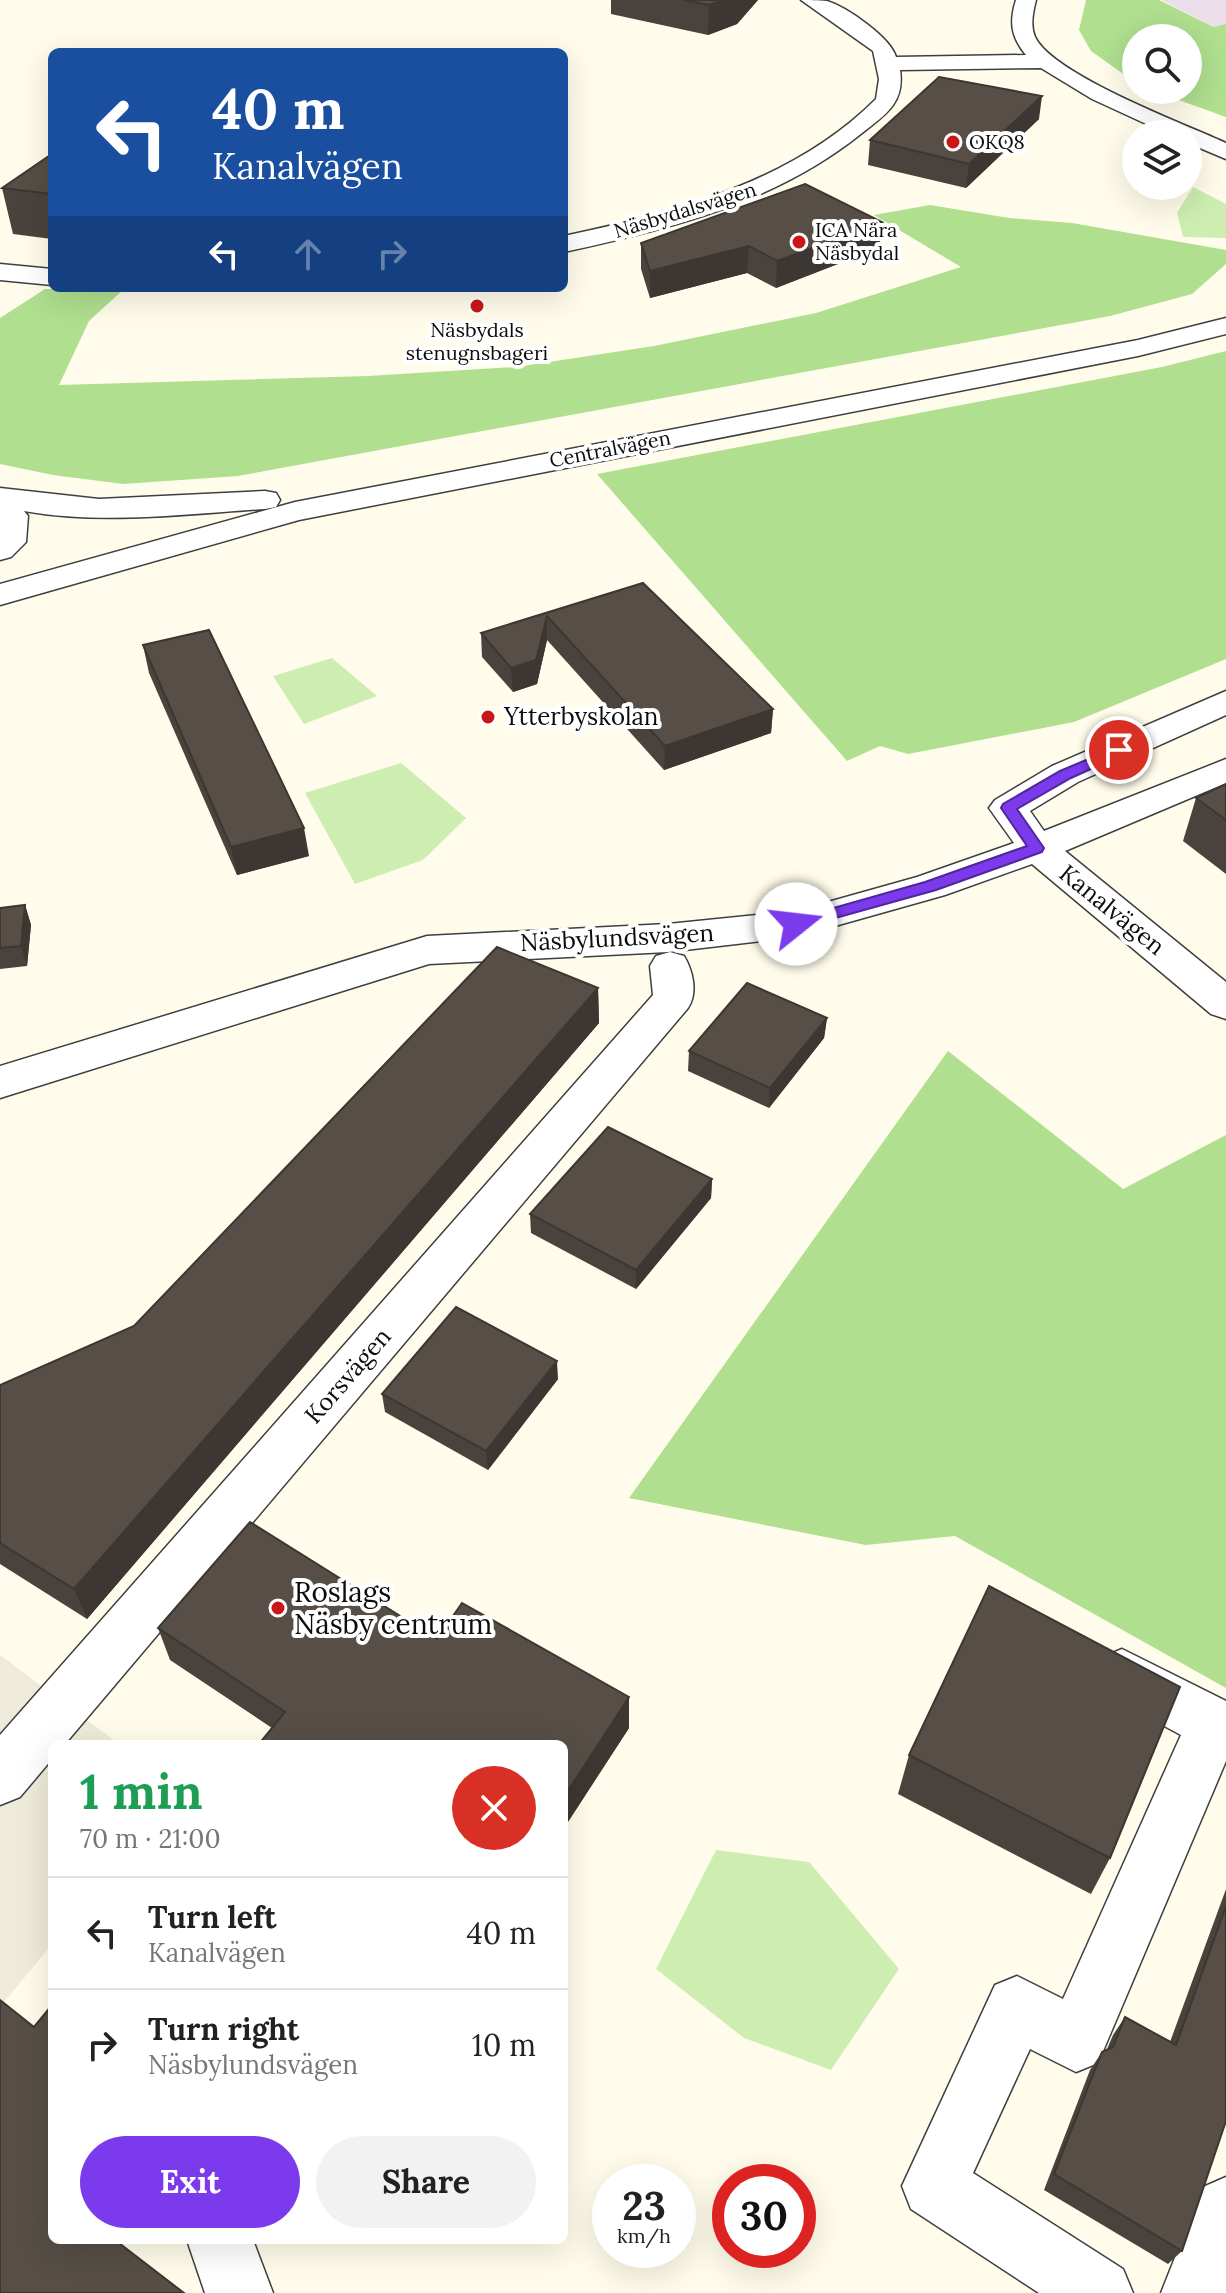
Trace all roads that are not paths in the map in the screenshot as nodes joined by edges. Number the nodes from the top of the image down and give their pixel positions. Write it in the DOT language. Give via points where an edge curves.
graph roads {
  1 [pos="811,0"];
  2 [pos="1026,0"];
  3 [pos="1026,41"];
  4 [pos="884,56"];
  5 [pos="1045,61"];
  6 [pos="1158,120"];
  7 [pos="1202,141"];
  8 [pos="1226,152"];
  9 [pos="568,243"];
  10 [pos="0,272"];
  11 [pos="48,277"];
  12 [pos="1226,310"];
  13 [pos="1226,326"];
  14 [pos="0,497"];
  15 [pos="288,499"];
  16 [pos="0,509"];
  17 [pos="0,550"];
  18 [pos="0,574"];
  19 [pos="0,595"];
  20 [pos="1226,702"];
  21 [pos="1226,770"];
  22 [pos="1037,848"];
  23 [pos="670,966"];
  24 [pos="1226,1004"];
  25 [pos="0,1082"];
  26 [pos="1077,1652"];
  27 [pos="1220,1727"];
  28 [pos="0,1777"];
  29 [pos="1226,2210"];
  30 [pos="221,2244"];
  31 [pos="239,2293"];
  32 [pos="1099,2293"];
  33 [pos="1195,2293"];
  1 -- 4 [label="street" via="855,26"];
  2 -- 3 [label="street" via="1020,17"];
  3 -- 4 [label="street"];
  3 -- 5 [label="street"];
  4 -- 5 [label="street"];
  4 -- 9 [label="street, Näsbydalsvägen" via="888,97 845,138 787,174 644,227"];
  5 -- 6 [label="street"];
  7 -- 8 [label="street"];
  10 -- 11 [label="street"];
  12 -- 15 [label="street, Centralvägen" via="880,386"];
  13 -- 19 [label="street, Centralvägen" via="1138,348 295,511"];
  14 -- 15 [label="street" via="93,510"];
  15 -- 18 [label="street, Centralvägen"];
  16 -- 17 [label="street" via="12,516 10,542"];
  20 -- 22 [label="street, Kanalvägen" via="1065,774 1008,808"];
  21 -- 22 [label="street, Näsbylundsvägen"];
  22 -- 24 [label="street, Kanalvägen"];
  22 -- 25 [label="street, Näsbylundsvägen" via="931,886 796,924 668,938 427,950"];
  23 -- 28 [label="street, Korsvägen" via="674,998"];
  26 -- 27 [label="street"];
  27 -- 32 [label="street" via="1076,2041 1017,2007 934,2186"];
  29 -- 33 [label="street"];
  30 -- 31 [label="street"];
}
